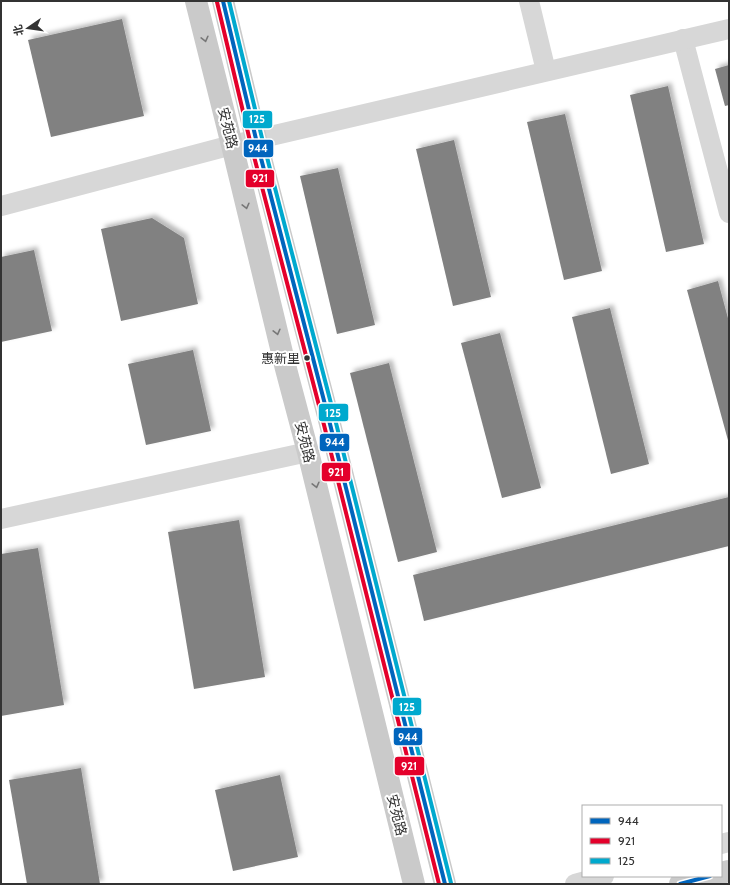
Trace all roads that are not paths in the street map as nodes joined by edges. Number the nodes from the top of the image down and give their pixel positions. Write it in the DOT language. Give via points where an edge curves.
graph roads {
  1 [pos="196,1"];
  2 [pos="223,1"];
  3 [pos="529,1"];
  4 [pos="729,29"];
  5 [pos="683,39"];
  6 [pos="546,72"];
  7 [pos="256,139"];
  8 [pos="232,145"];
  9 [pos="1,206"];
  10 [pos="729,213"];
  11 [pos="308,452"];
  12 [pos="1,519"];
  13 [pos="600,877"];
  14 [pos="706,877"];
  15 [pos="414,884"];
  16 [pos="445,884"];
  17 [pos="575,884"];
  18 [pos="680,884"];
  1 -- 8 [label="main road, 安苑路, one-way"];
  2 -- 7 [label="main road, 安苑路"];
  3 -- 6 [label="street"];
  4 -- 5 [label="street"];
  5 -- 6 [label="street"];
  5 -- 10 [label="street"];
  6 -- 7 [label="street"];
  7 -- 8 [label="street"];
  7 -- 16 [label="main road, 安苑路"];
  8 -- 9 [label="street"];
  8 -- 11 [label="main road, 安苑路, one-way"];
  11 -- 12 [label="street"];
  11 -- 15 [label="main road, 安苑路, one-way"];
  13 -- 17 [label="street"];
  14 -- 18 [label="main road"];
}
